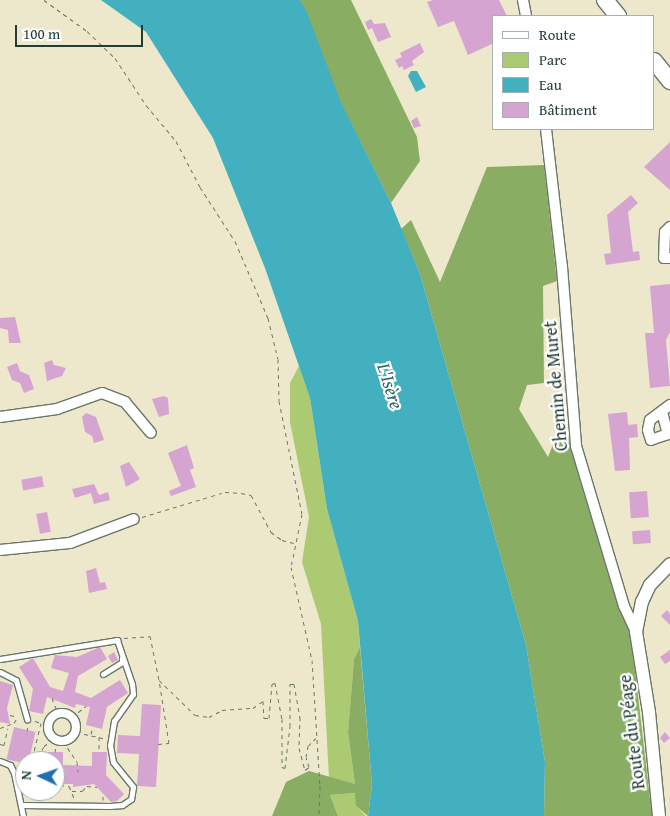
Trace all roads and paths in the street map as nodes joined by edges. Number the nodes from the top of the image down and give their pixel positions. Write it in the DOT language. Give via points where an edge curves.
graph roads {
  1 [pos="44,0"];
  2 [pos="523,0"];
  3 [pos="605,0"];
  4 [pos="526,15"];
  5 [pos="617,15"];
  6 [pos="655,61"];
  7 [pos="670,81"];
  8 [pos="546,130"];
  9 [pos="670,227"];
  10 [pos="670,258"];
  11 [pos="0,417"];
  12 [pos="152,433"];
  13 [pos="134,519"];
  14 [pos="295,543"];
  15 [pos="0,550"];
  16 [pos="670,564"];
  17 [pos="636,632"];
  18 [pos="118,640"];
  19 [pos="122,655"];
  20 [pos="0,659"];
  21 [pos="0,672"];
  22 [pos="102,674"];
  23 [pos="159,680"];
  24 [pos="52,698"];
  25 [pos="86,706"];
  26 [pos="65,712"];
  27 [pos="18,717"];
  28 [pos="27,719"];
  29 [pos="41,723"];
  30 [pos="8,727"];
  31 [pos="93,727"];
  32 [pos="0,728"];
  33 [pos="76,732"];
  34 [pos="91,735"];
  35 [pos="99,737"];
  36 [pos="317,738"];
  37 [pos="58,740"];
  38 [pos="111,740"];
  39 [pos="0,744"];
  40 [pos="158,744"];
  41 [pos="55,751"];
  42 [pos="99,752"];
  43 [pos="0,761"];
  44 [pos="78,772"];
  45 [pos="65,786"];
  46 [pos="97,787"];
  47 [pos="71,791"];
  48 [pos="21,805"];
  49 [pos="77,806"];
  50 [pos="23,816"];
  51 [pos="319,816"];
  52 [pos="659,816"];
  1 -- 14 [label="path" via="87,31 115,58 146,105 176,141 200,187 235,241 268,318 278,359 279,401 302,514"];
  2 -- 4 [label="street"];
  3 -- 5 [label="main road"];
  6 -- 7 [label="main road"];
  8 -- 17 [label="street, Chemin de Muret" via="562,267 576,446 624,606"];
  9 -- 10 [label="street" via="665,232 664,258"];
  11 -- 12 [label="street" via="57,409 102,393 125,402"];
  13 -- 14 [label="path" via="225,492 241,493 251,496 271,532 282,540"];
  13 -- 15 [label="street" via="70,543"];
  14 -- 36 [label="path" via="291,567 312,660"];
  16 -- 17 [label="street, Route du Péage" via="650,585 642,602"];
  17 -- 52 [label="street, Route du Péage" via="649,712"];
  18 -- 19 [label="lane"];
  18 -- 20 [label="lane"];
  18 -- 23 [label="path" via="150,636"];
  19 -- 22 [label="lane" via="122,662"];
  19 -- 38 [label="lane" via="133,694 114,721"];
  21 -- 28 [label="lane" via="16,680"];
  23 -- 36 [label="path" via="195,715 209,717 222,710 253,708 263,701 264,718 269,718 272,684 275,683 282,719 282,767 285,768 290,684 294,684 300,717 299,748 305,770 309,767 306,757 308,746 312,739"];
  23 -- 40 [label="path" via="169,743"];
  24 -- 26 [label="path"];
  25 -- 26 [label="path"];
  26 -- 33 [label="street"];
  26 -- 37 [label="street" via="51,719 48,726"];
  27 -- 30 [label="path"];
  29 -- 37 [label="path" via="33,755 38,757 44,746"];
  30 -- 32 [label="path"];
  30 -- 39 [label="path" via="4,744"];
  31 -- 34 [label="path"];
  33 -- 34 [label="path"];
  33 -- 37 [label="street"];
  34 -- 35 [label="path"];
  35 -- 38 [label="path"];
  35 -- 42 [label="path"];
  36 -- 51 [label="path"];
  37 -- 41 [label="path"];
  37 -- 44 [label="path" via="77,762"];
  38 -- 49 [label="lane" via="113,762 134,787 131,799 122,805"];
  43 -- 48 [label="lane" via="10,765 14,773"];
  45 -- 47 [label="path"];
  46 -- 47 [label="path" via="87,786 82,791"];
  47 -- 49 [label="path"];
  48 -- 49 [label="lane"];
  48 -- 50 [label="lane"];
}
